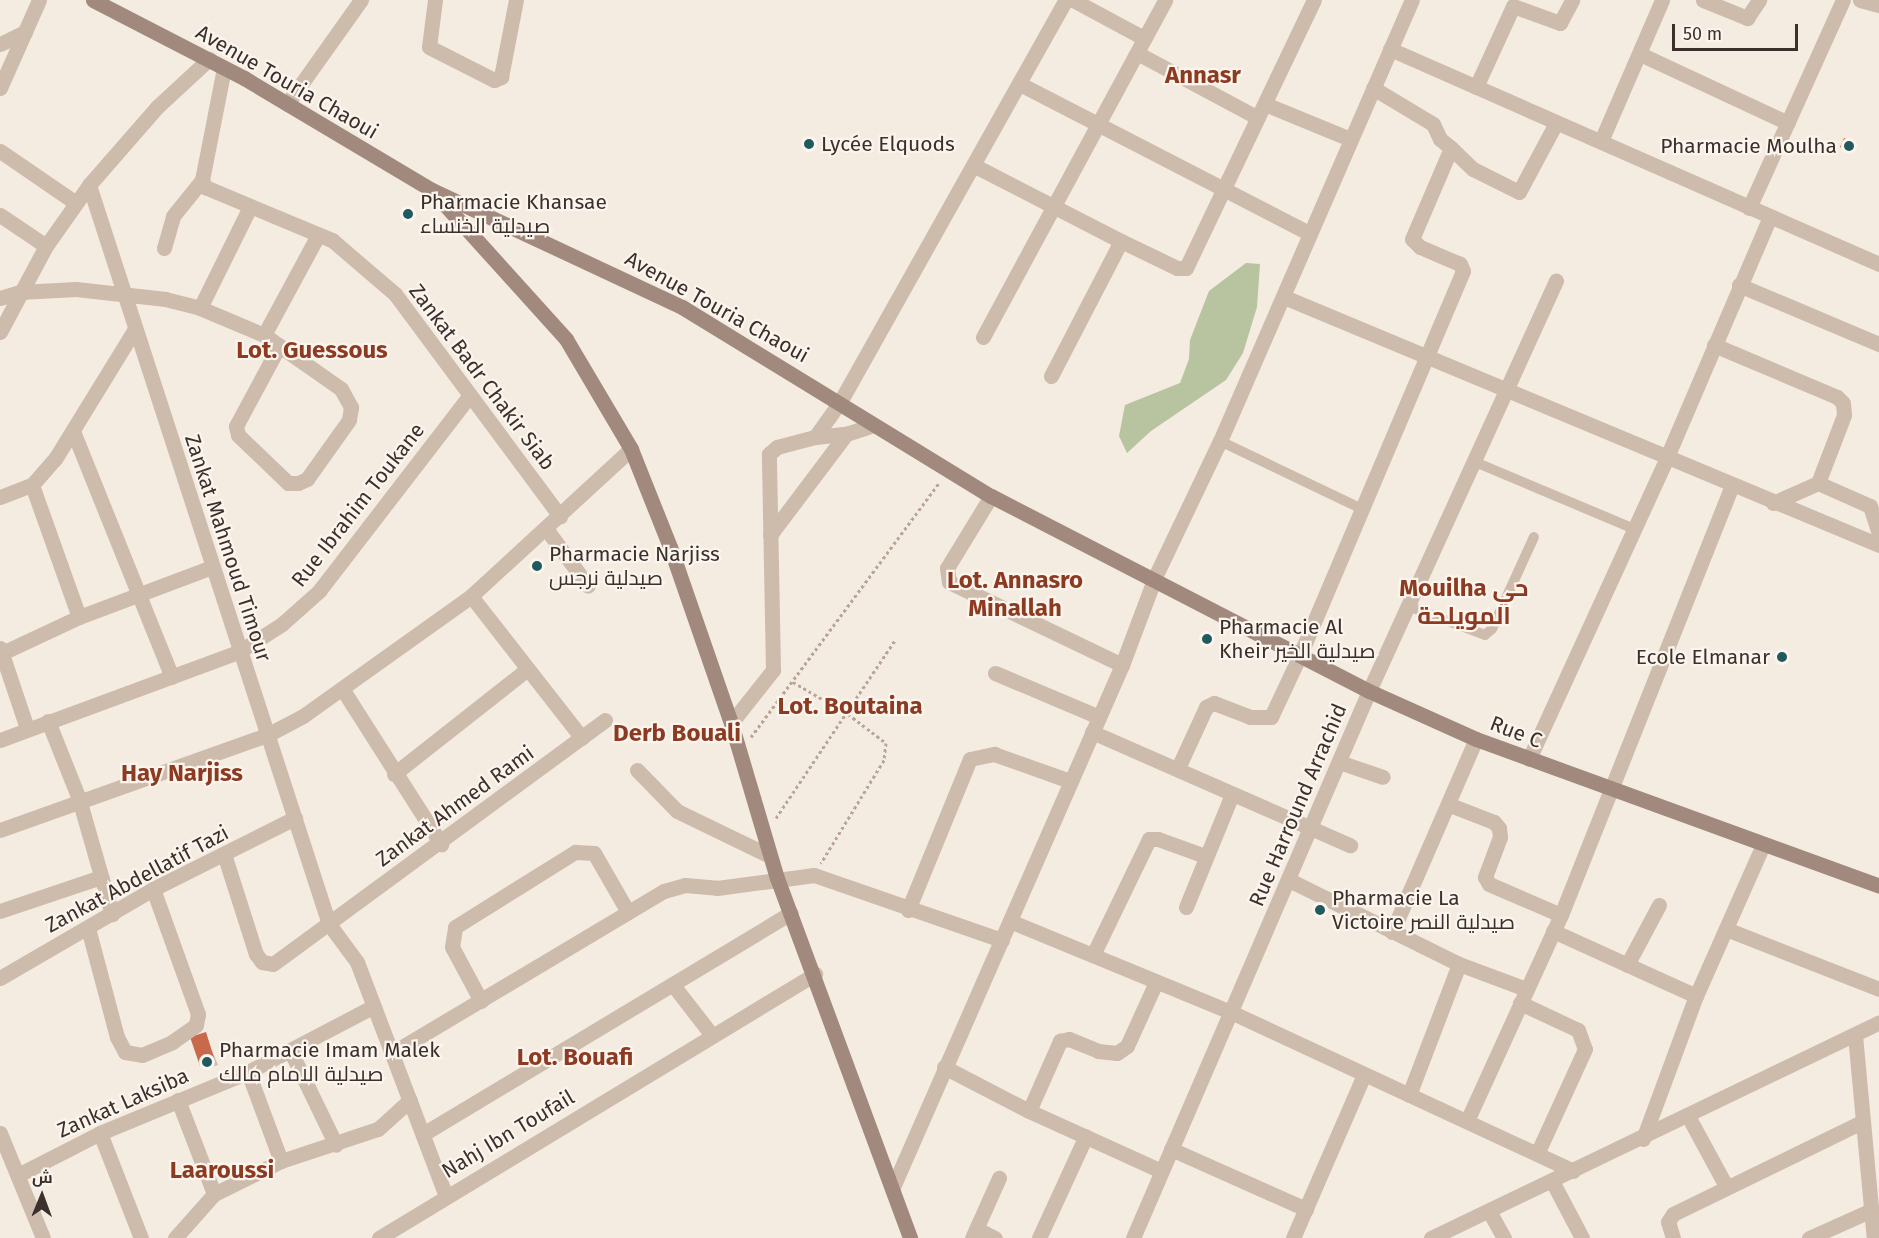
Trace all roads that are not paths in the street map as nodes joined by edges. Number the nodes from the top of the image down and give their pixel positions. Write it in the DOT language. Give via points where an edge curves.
graph roads {
  1 [pos="39,0"];
  2 [pos="93,0"];
  3 [pos="361,0"];
  4 [pos="435,0"];
  5 [pos="516,0"];
  6 [pos="1066,0"];
  7 [pos="1073,0"];
  8 [pos="1165,0"];
  9 [pos="1314,0"];
  10 [pos="1412,0"];
  11 [pos="1572,0"];
  12 [pos="1662,0"];
  13 [pos="1703,0"];
  14 [pos="1759,0"];
  15 [pos="1843,0"];
  16 [pos="1860,0"];
  17 [pos="1879,5"];
  18 [pos="25,32"];
  19 [pos="1144,38"];
  20 [pos="0,44"];
  21 [pos="1390,49"];
  22 [pos="1137,53"];
  23 [pos="1640,54"];
  24 [pos="209,59"];
  25 [pos="224,68"];
  26 [pos="1020,84"];
  27 [pos="1476,87"];
  28 [pos="0,88"];
  29 [pos="1373,88"];
  30 [pos="287,104"];
  31 [pos="1262,111"];
  32 [pos="1556,123"];
  33 [pos="1788,123"];
  34 [pos="1097,126"];
  35 [pos="1350,139"];
  36 [pos="1601,141"];
  37 [pos="1450,148"];
  38 [pos="0,151"];
  39 [pos="975,166"];
  40 [pos="89,184"];
  41 [pos="203,184"];
  42 [pos="432,190"];
  43 [pos="1224,192"];
  44 [pos="76,203"];
  45 [pos="250,207"];
  46 [pos="1053,207"];
  47 [pos="1749,208"];
  48 [pos="0,215"];
  49 [pos="1770,217"];
  50 [pos="1310,234"];
  51 [pos="317,237"];
  52 [pos="1121,241"];
  53 [pos="45,246"];
  54 [pos="164,248"];
  55 [pos="1879,264"];
  56 [pos="1556,281"];
  57 [pos="1739,285"];
  58 [pos="20,292"];
  59 [pos="124,293"];
  60 [pos="1284,297"];
  61 [pos="0,298"];
  62 [pos="200,308"];
  63 [pos="135,329"];
  64 [pos="0,332"];
  65 [pos="264,335"];
  66 [pos="983,338"];
  67 [pos="1879,344"];
  68 [pos="279,345"];
  69 [pos="1714,345"];
  70 [pos="1428,356"];
  71 [pos="1051,376"];
  72 [pos="1508,391"];
  73 [pos="470,395"];
  74 [pos="840,402"];
  75 [pos="873,425"];
  76 [pos="74,431"];
  77 [pos="846,434"];
  78 [pos="815,437"];
  79 [pos="1220,441"];
  80 [pos="631,449"];
  81 [pos="1667,457"];
  82 [pos="1475,462"];
  83 [pos="1818,483"];
  84 [pos="32,485"];
  85 [pos="1732,486"];
  86 [pos="991,496"];
  87 [pos="0,497"];
  88 [pos="1773,503"];
  89 [pos="1362,509"];
  90 [pos="560,516"];
  91 [pos="1634,529"];
  92 [pos="547,530"];
  93 [pos="1879,534"];
  94 [pos="770,535"];
  95 [pos="1534,537"];
  96 [pos="1879,545"];
  97 [pos="212,567"];
  98 [pos="1155,577"];
  99 [pos="588,586"];
  100 [pos="140,596"];
  101 [pos="471,596"];
  102 [pos="1408,606"];
  103 [pos="79,617"];
  104 [pos="1,651"];
  105 [pos="240,651"];
  106 [pos="1300,656"];
  107 [pos="1122,665"];
  108 [pos="526,670"];
  109 [pos="995,673"];
  110 [pos="172,677"];
  111 [pos="342,690"];
  112 [pos="1369,691"];
  113 [pos="1099,717"];
  114 [pos="605,720"];
  115 [pos="48,721"];
  116 [pos="731,723"];
  117 [pos="27,728"];
  118 [pos="1092,732"];
  119 [pos="267,735"];
  120 [pos="582,738"];
  121 [pos="1476,739"];
  122 [pos="0,740"];
  123 [pos="1529,759"];
  124 [pos="1339,762"];
  125 [pos="1178,768"];
  126 [pos="637,770"];
  127 [pos="394,774"];
  128 [pos="1383,777"];
  129 [pos="1071,781"];
  130 [pos="1614,789"];
  131 [pos="1232,794"];
  132 [pos="79,799"];
  133 [pos="1450,805"];
  134 [pos="295,818"];
  135 [pos="1311,827"];
  136 [pos="0,830"];
  137 [pos="441,844"];
  138 [pos="1350,845"];
  139 [pos="1763,845"];
  140 [pos="224,854"];
  141 [pos="770,856"];
  142 [pos="1205,856"];
  143 [pos="101,877"];
  144 [pos="777,879"];
  145 [pos="1289,880"];
  146 [pos="1879,886"];
  147 [pos="153,889"];
  148 [pos="1659,905"];
  149 [pos="1186,907"];
  150 [pos="908,910"];
  151 [pos="0,911"];
  152 [pos="628,912"];
  153 [pos="791,913"];
  154 [pos="112,914"];
  155 [pos="1561,915"];
  156 [pos="1010,921"];
  157 [pos="329,924"];
  158 [pos="88,928"];
  159 [pos="1726,929"];
  160 [pos="1553,931"];
  161 [pos="1392,932"];
  162 [pos="1002,940"];
  163 [pos="1093,955"];
  164 [pos="1459,964"];
  165 [pos="1627,965"];
  166 [pos="815,974"];
  167 [pos="0,978"];
  168 [pos="1156,982"];
  169 [pos="673,986"];
  170 [pos="1879,989"];
  171 [pos="1523,996"];
  172 [pos="1696,996"];
  173 [pos="481,1000"];
  174 [pos="374,1006"];
  175 [pos="1233,1012"];
  176 [pos="1879,1023"];
  177 [pos="711,1034"];
  178 [pos="1855,1035"];
  179 [pos="291,1052"];
  180 [pos="392,1053"];
  181 [pos="944,1068"];
  182 [pos="248,1072"];
  183 [pos="1364,1075"];
  184 [pos="1409,1095"];
  185 [pos="178,1100"];
  186 [pos="410,1100"];
  187 [pos="1029,1111"];
  188 [pos="1688,1116"];
  189 [pos="1467,1121"];
  190 [pos="1862,1122"];
  191 [pos="0,1133"];
  192 [pos="100,1133"];
  193 [pos="423,1134"];
  194 [pos="1086,1136"];
  195 [pos="1643,1139"];
  196 [pos="336,1145"];
  197 [pos="1171,1149"];
  198 [pos="1537,1154"];
  199 [pos="281,1161"];
  200 [pos="1161,1171"];
  201 [pos="1573,1171"];
  202 [pos="18,1175"];
  203 [pos="1873,1177"];
  204 [pos="999,1178"];
  205 [pos="1552,1180"];
  206 [pos="1726,1185"];
  207 [pos="893,1187"];
  208 [pos="214,1194"];
  209 [pos="446,1196"];
  210 [pos="1306,1209"];
  211 [pos="1872,1210"];
  212 [pos="1489,1211"];
  213 [pos="974,1233"];
  214 [pos="43,1238"];
  215 [pos="141,1238"];
  216 [pos="175,1238"];
  217 [pos="379,1238"];
  218 [pos="910,1238"];
  219 [pos="995,1238"];
  220 [pos="1039,1238"];
  221 [pos="1133,1238"];
  222 [pos="1293,1238"];
  223 [pos="1431,1238"];
  224 [pos="1503,1238"];
  225 [pos="1582,1238"];
  226 [pos="1673,1238"];
  227 [pos="1809,1238"];
  228 [pos="1874,1238"];
  1 -- 18 [label="street"];
  2 -- 24 [label="street, Avenue Touria Chaoui"];
  3 -- 30 [label="street"];
  4 -- 5 [label="street" via="429,47 494,80 501,77"];
  6 -- 26 [label="street"];
  7 -- 19 [label="street"];
  8 -- 19 [label="street"];
  9 -- 31 [label="street"];
  10 -- 21 [label="street"];
  11 -- 27 [label="street" via="1560,23 1513,6"];
  12 -- 23 [label="street"];
  13 -- 14 [label="street" via="1747,18"];
  15 -- 33 [label="street"];
  16 -- 17 [label="street"];
  18 -- 20 [label="street"];
  18 -- 28 [label="street"];
  19 -- 22 [label="street"];
  21 -- 27 [label="street"];
  21 -- 29 [label="street"];
  22 -- 31 [label="street"];
  22 -- 34 [label="street"];
  23 -- 33 [label="street"];
  23 -- 36 [label="street"];
  24 -- 25 [label="street, Avenue Touria Chaoui"];
  24 -- 40 [label="street" via="157,107"];
  25 -- 30 [label="street, Avenue Touria Chaoui"];
  25 -- 41 [label="street"];
  26 -- 34 [label="street"];
  26 -- 39 [label="street"];
  27 -- 32 [label="street"];
  29 -- 35 [label="street"];
  29 -- 37 [label="street" via="1433,124"];
  30 -- 42 [label="street, Avenue Touria Chaoui"];
  31 -- 35 [label="street"];
  31 -- 43 [label="street"];
  32 -- 36 [label="street"];
  32 -- 37 [label="street" via="1519,192 1473,169"];
  33 -- 47 [label="street"];
  34 -- 43 [label="street"];
  34 -- 46 [label="street"];
  35 -- 50 [label="street"];
  36 -- 47 [label="street"];
  37 -- 70 [label="street" via="1412,233 1420,247 1461,264 1463,271"];
  38 -- 44 [label="street"];
  39 -- 46 [label="street"];
  39 -- 74 [label="street"];
  40 -- 44 [label="street"];
  40 -- 59 [label="street, Zankat Mahmoud Timour"];
  41 -- 45 [label="street, Zankat Badr Chakir Siab"];
  41 -- 54 [label="street" via="173,216"];
  42 -- 74 [label="street, Avenue Touria Chaoui" via="682,307"];
  42 -- 80 [label="street" via="566,339"];
  43 -- 50 [label="street"];
  43 -- 52 [label="street" via="1186,268 1177,268"];
  44 -- 53 [label="street"];
  45 -- 51 [label="street, Zankat Badr Chakir Siab"];
  45 -- 62 [label="street"];
  46 -- 52 [label="street"];
  46 -- 66 [label="street"];
  47 -- 49 [label="street"];
  48 -- 53 [label="street"];
  49 -- 55 [label="street"];
  49 -- 57 [label="street"];
  50 -- 60 [label="street"];
  51 -- 65 [label="street"];
  51 -- 73 [label="street, Zankat Badr Chakir Siab" via="332,240 395,294"];
  52 -- 71 [label="street"];
  53 -- 58 [label="street"];
  56 -- 72 [label="street, Rue Harround Arrachid"];
  57 -- 67 [label="street"];
  57 -- 69 [label="street"];
  58 -- 59 [label="street" via="76,289"];
  58 -- 61 [label="street"];
  58 -- 64 [label="street"];
  59 -- 62 [label="street"];
  59 -- 63 [label="street, Zankat Mahmoud Timour"];
  60 -- 70 [label="street"];
  60 -- 79 [label="street"];
  62 -- 65 [label="street"];
  63 -- 76 [label="street"];
  63 -- 97 [label="street, Zankat Mahmoud Timour"];
  65 -- 68 [label="street"];
  68 -- 68 [label="street" via="341,389 351,407 349,420 307,478 298,483 288,483 238,435 236,426"];
  69 -- 81 [label="street"];
  69 -- 83 [label="street" via="1837,397 1843,403 1844,415"];
  70 -- 72 [label="street"];
  70 -- 89 [label="street"];
  72 -- 81 [label="street"];
  72 -- 82 [label="street, Rue Harround Arrachid"];
  73 -- 90 [label="street, Zankat Badr Chakir Siab"];
  73 -- 105 [label="street, Rue Ibrahim Toukane" via="319,591 282,624"];
  74 -- 75 [label="street, Avenue Touria Chaoui"];
  74 -- 78 [label="street"];
  75 -- 77 [label="street"];
  75 -- 86 [label="street, Avenue Touria Chaoui"];
  76 -- 84 [label="street"];
  76 -- 100 [label="street"];
  77 -- 78 [label="street"];
  77 -- 94 [label="street"];
  78 -- 94 [label="street" via="777,447 769,454"];
  79 -- 89 [label="lane"];
  79 -- 98 [label="street"];
  80 -- 90 [label="street"];
  80 -- 116 [label="street" via="670,547"];
  81 -- 85 [label="street"];
  81 -- 91 [label="street"];
  82 -- 91 [label="lane"];
  82 -- 102 [label="street, Rue Harround Arrachid"];
  83 -- 88 [label="street"];
  83 -- 93 [label="street" via="1870,506"];
  84 -- 87 [label="street"];
  84 -- 103 [label="street"];
  85 -- 88 [label="street"];
  85 -- 130 [label="street"];
  86 -- 98 [label="street, Avenue Touria Chaoui"];
  86 -- 107 [label="street" via="947,568 949,582"];
  88 -- 96 [label="street"];
  89 -- 106 [label="street"];
  90 -- 92 [label="street"];
  91 -- 123 [label="street"];
  92 -- 99 [label="street"];
  92 -- 101 [label="street"];
  94 -- 116 [label="street" via="773,670"];
  95 -- 102 [label="lane" via="1492,629 1485,635"];
  97 -- 100 [label="street"];
  97 -- 105 [label="street, Zankat Mahmoud Timour"];
  98 -- 106 [label="street, Rue C"];
  98 -- 107 [label="street"];
  100 -- 103 [label="street"];
  100 -- 110 [label="street"];
  101 -- 108 [label="street"];
  101 -- 111 [label="street"];
  102 -- 112 [label="street, Rue Harround Arrachid"];
  103 -- 104 [label="street"];
  104 -- 117 [label="street"];
  105 -- 110 [label="street, Rue Ibrahim Toukane"];
  105 -- 119 [label="street, Zankat Mahmoud Timour"];
  106 -- 112 [label="street, Rue C"];
  106 -- 125 [label="street" via="1271,717 1251,717 1214,703 1206,707"];
  107 -- 113 [label="street"];
  108 -- 120 [label="street"];
  108 -- 127 [label="street"];
  109 -- 113 [label="street"];
  110 -- 115 [label="street, Rue Ibrahim Toukane"];
  111 -- 119 [label="street"];
  111 -- 127 [label="street"];
  112 -- 121 [label="street, Rue C"];
  112 -- 124 [label="street, Rue Harround Arrachid"];
  113 -- 118 [label="street"];
  114 -- 120 [label="street, Zankat Ahmed Rami"];
  115 -- 117 [label="street, Rue Ibrahim Toukane"];
  115 -- 132 [label="street"];
  116 -- 141 [label="street"];
  117 -- 122 [label="street, Rue Ibrahim Toukane"];
  118 -- 125 [label="street"];
  118 -- 129 [label="street"];
  119 -- 132 [label="street"];
  119 -- 134 [label="street, Zankat Mahmoud Timour"];
  120 -- 137 [label="street, Zankat Ahmed Rami"];
  121 -- 123 [label="street, Rue C"];
  121 -- 133 [label="street"];
  123 -- 130 [label="street, Rue C"];
  124 -- 128 [label="street"];
  124 -- 135 [label="street, Rue Harround Arrachid"];
  125 -- 131 [label="street"];
  126 -- 141 [label="street" via="677,812"];
  127 -- 137 [label="street"];
  129 -- 150 [label="street" via="994,754 970,759"];
  129 -- 156 [label="street"];
  130 -- 139 [label="street, Rue C"];
  130 -- 155 [label="street"];
  131 -- 135 [label="street"];
  131 -- 142 [label="street"];
  132 -- 136 [label="street"];
  132 -- 143 [label="street"];
  133 -- 155 [label="street" via="1494,822 1499,828 1500,837 1485,877 1489,884"];
  133 -- 161 [label="street"];
  134 -- 140 [label="street, Zankat Abdellatif Tazi"];
  134 -- 157 [label="street, Zankat Mahmoud Timour"];
  135 -- 138 [label="street"];
  135 -- 145 [label="street, Rue Harround Arrachid"];
  137 -- 157 [label="street, Zankat Ahmed Rami"];
  139 -- 146 [label="street, Rue C"];
  139 -- 159 [label="street"];
  140 -- 147 [label="street, Zankat Abdellatif Tazi"];
  140 -- 157 [label="street, Zankat Ahmed Rami" via="262,962 273,964"];
  141 -- 144 [label="street"];
  142 -- 149 [label="street"];
  142 -- 163 [label="street" via="1158,839 1149,840"];
  143 -- 151 [label="street"];
  143 -- 154 [label="street"];
  144 -- 150 [label="street" via="814,875"];
  144 -- 152 [label="street" via="717,888 685,885 664,891"];
  144 -- 153 [label="street"];
  145 -- 161 [label="street"];
  145 -- 175 [label="street, Rue Harround Arrachid"];
  147 -- 154 [label="street, Zankat Abdellatif Tazi"];
  147 -- 158 [label="street" via="198,1014 196,1025 172,1042 142,1055 125,1052 114,1030"];
  148 -- 165 [label="street"];
  150 -- 162 [label="street"];
  152 -- 173 [label="street"];
  152 -- 173 [label="street" via="594,853 575,852 455,927 452,947"];
  153 -- 166 [label="street"];
  153 -- 169 [label="street"];
  154 -- 158 [label="street, Zankat Abdellatif Tazi"];
  155 -- 160 [label="street"];
  156 -- 162 [label="street"];
  156 -- 163 [label="street"];
  157 -- 174 [label="street, Zankat Mahmoud Timour" via="357,962"];
  158 -- 167 [label="street, Zankat Abdellatif Tazi"];
  159 -- 170 [label="street"];
  159 -- 172 [label="street"];
  160 -- 165 [label="street"];
  160 -- 171 [label="street"];
  161 -- 164 [label="street"];
  162 -- 181 [label="street"];
  163 -- 168 [label="street"];
  164 -- 171 [label="street"];
  164 -- 184 [label="street"];
  165 -- 172 [label="street"];
  166 -- 177 [label="street, Nahj Ibn Toufail"];
  166 -- 207 [label="street"];
  168 -- 175 [label="street"];
  168 -- 187 [label="street" via="1127,1046 1117,1053 1098,1052 1069,1039 1060,1041"];
  169 -- 177 [label="street"];
  169 -- 193 [label="street"];
  171 -- 189 [label="street"];
  171 -- 198 [label="street" via="1578,1030 1585,1049"];
  172 -- 195 [label="street"];
  173 -- 180 [label="street"];
  174 -- 179 [label="street, Zankat Laksiba"];
  174 -- 180 [label="street, Zankat Mahmoud Timour"];
  175 -- 183 [label="street"];
  175 -- 197 [label="street, Rue Harround Arrachid"];
  176 -- 178 [label="street"];
  177 -- 209 [label="street, Nahj Ibn Toufail"];
  178 -- 188 [label="street"];
  178 -- 190 [label="street"];
  179 -- 182 [label="street, Zankat Laksiba"];
  179 -- 196 [label="street"];
  180 -- 186 [label="street, Zankat Mahmoud Timour"];
  181 -- 187 [label="street"];
  181 -- 207 [label="street"];
  182 -- 185 [label="street, Zankat Laksiba"];
  182 -- 199 [label="street"];
  183 -- 184 [label="street"];
  183 -- 210 [label="street"];
  184 -- 189 [label="street"];
  185 -- 192 [label="street, Zankat Laksiba"];
  185 -- 208 [label="street"];
  186 -- 193 [label="street, Zankat Mahmoud Timour"];
  186 -- 196 [label="street" via="378,1129"];
  187 -- 194 [label="street"];
  188 -- 195 [label="street"];
  188 -- 206 [label="street"];
  189 -- 198 [label="street"];
  190 -- 203 [label="street"];
  190 -- 206 [label="street"];
  191 -- 202 [label="street"];
  192 -- 202 [label="street, Zankat Laksiba"];
  192 -- 215 [label="street"];
  193 -- 209 [label="street, Zankat Mahmoud Timour"];
  194 -- 200 [label="street"];
  194 -- 220 [label="street"];
  195 -- 201 [label="street"];
  196 -- 199 [label="street"];
  197 -- 200 [label="street, Rue Harround Arrachid"];
  197 -- 210 [label="street"];
  198 -- 201 [label="street"];
  199 -- 208 [label="street"];
  200 -- 221 [label="street, Rue Harround Arrachid"];
  201 -- 205 [label="street"];
  202 -- 214 [label="street"];
  203 -- 211 [label="street"];
  204 -- 213 [label="street"];
  205 -- 212 [label="street"];
  205 -- 225 [label="street"];
  206 -- 226 [label="street" via="1673,1214 1668,1222"];
  207 -- 218 [label="street"];
  208 -- 216 [label="street"];
  209 -- 217 [label="street, Nahj Ibn Toufail"];
  210 -- 222 [label="street"];
  211 -- 227 [label="street"];
  211 -- 228 [label="street"];
  212 -- 223 [label="street"];
  212 -- 224 [label="street"];
  213 -- 219 [label="street"];
}
